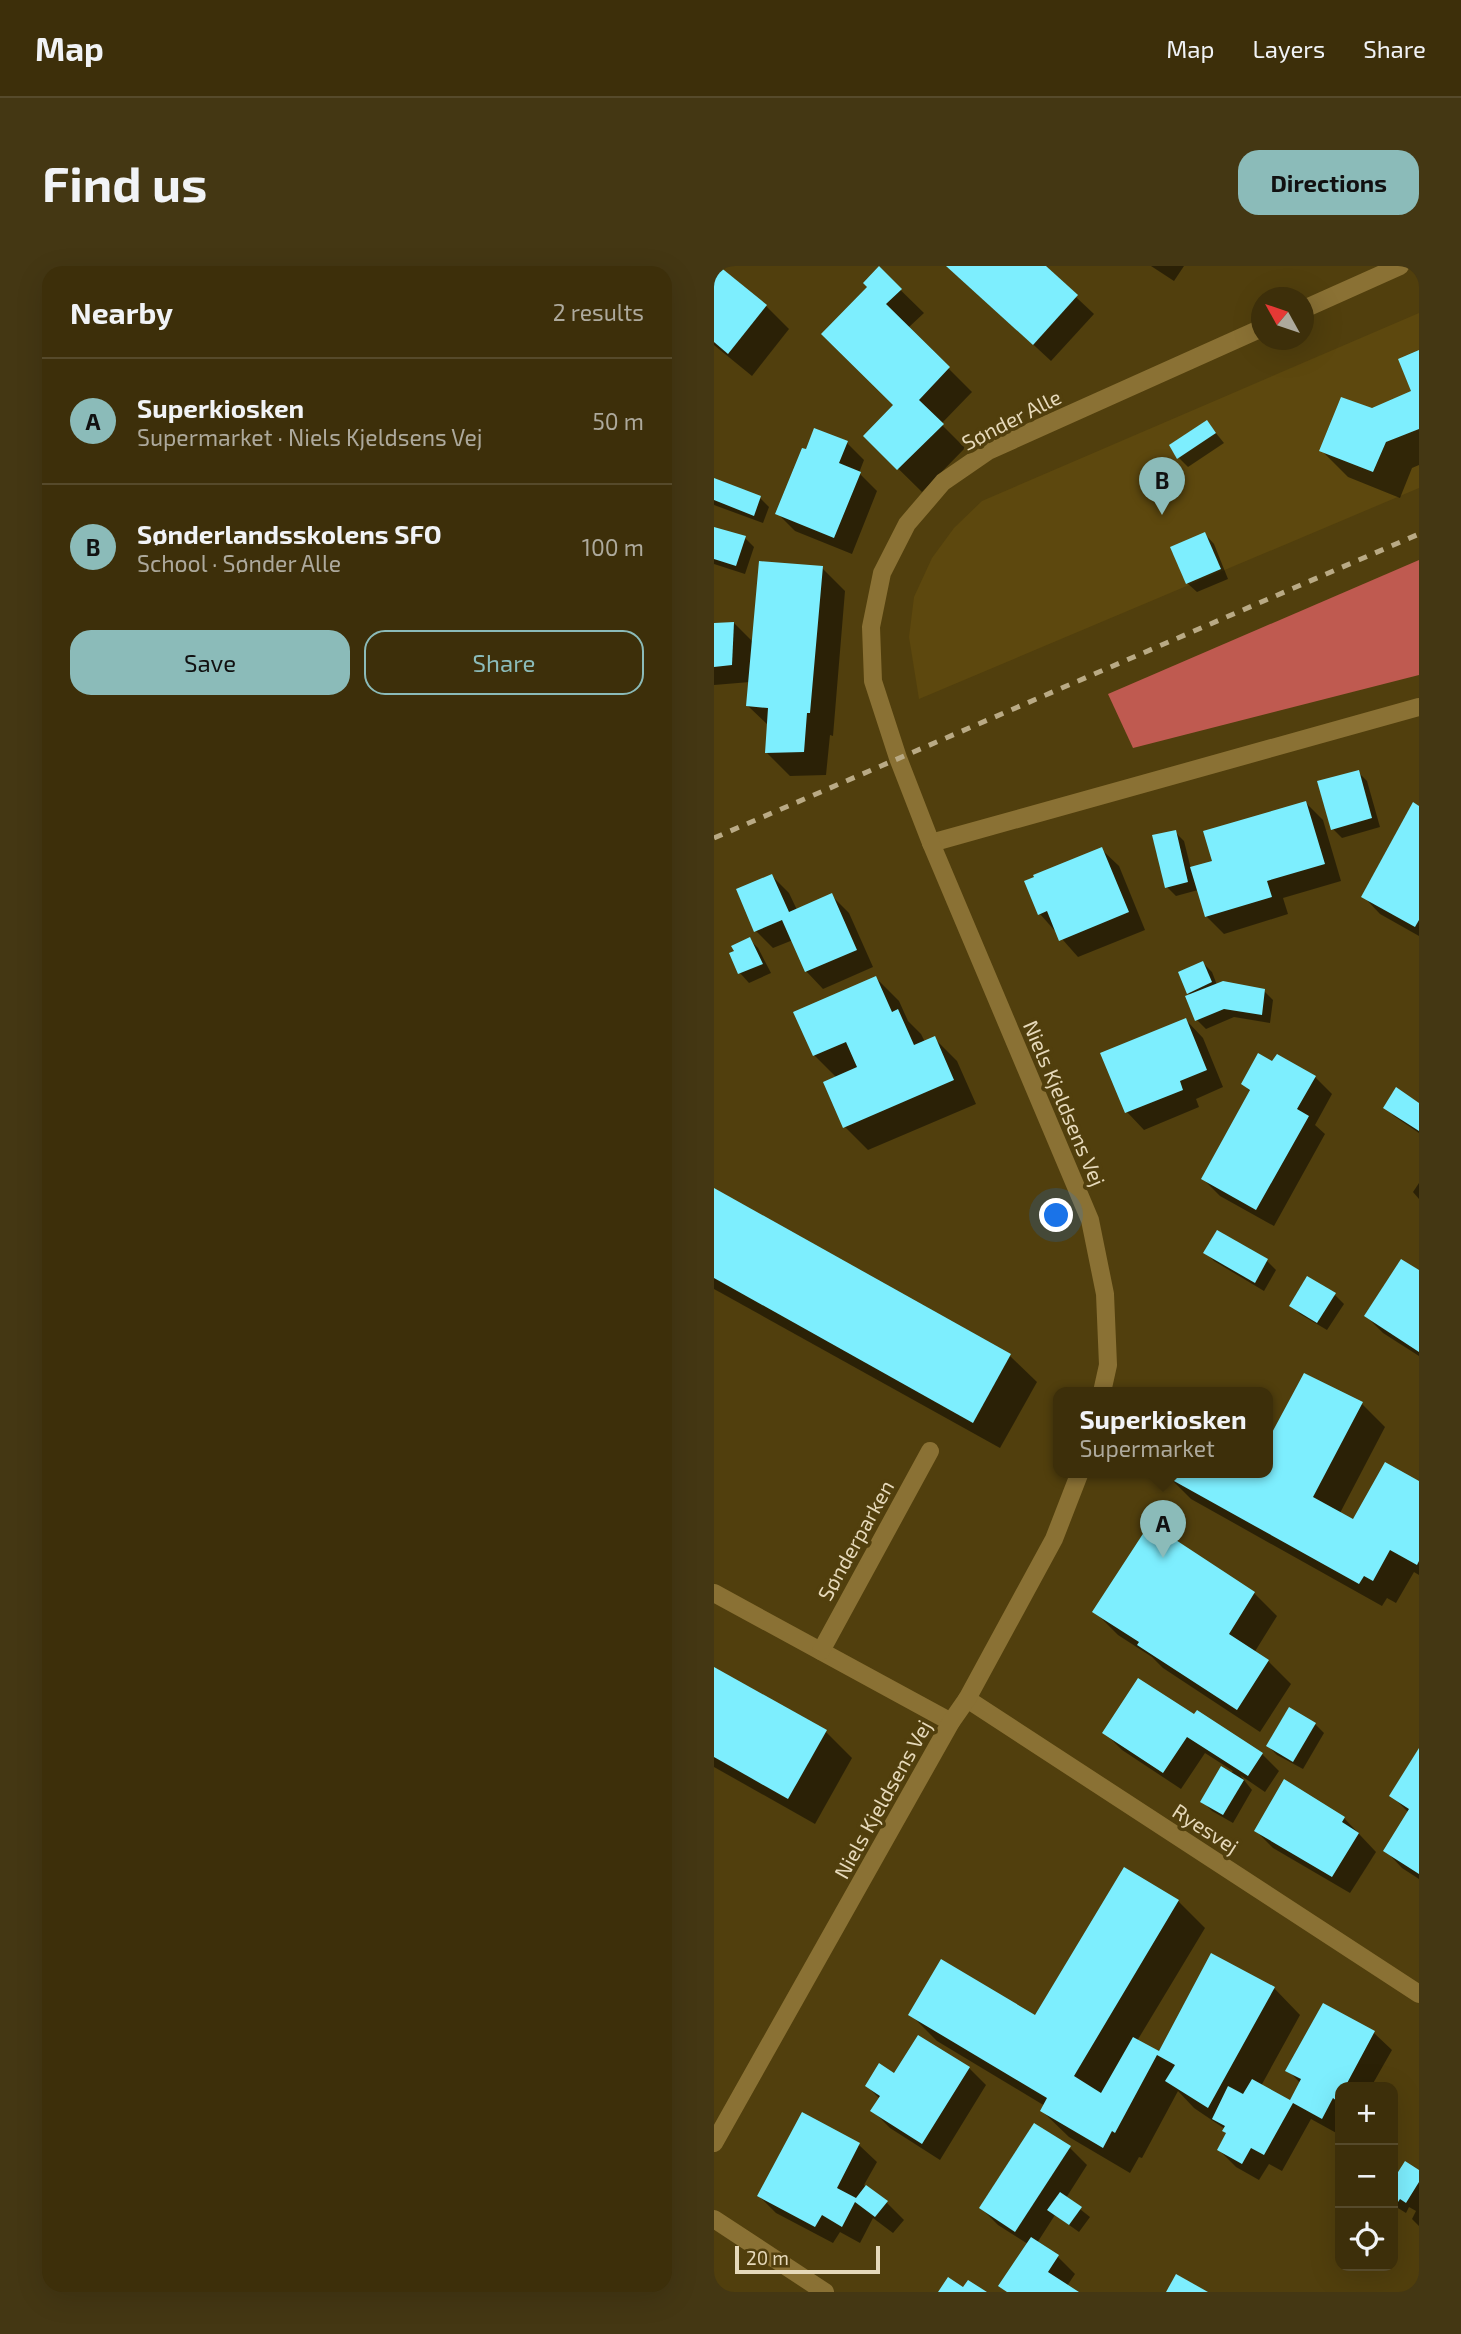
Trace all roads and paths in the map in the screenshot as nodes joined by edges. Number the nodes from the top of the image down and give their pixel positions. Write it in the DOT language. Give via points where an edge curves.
graph roads {
  1 [pos="1400,266"];
  2 [pos="1314,305"];
  3 [pos="1251,333"];
  4 [pos="1419,708"];
  5 [pos="898,758"];
  6 [pos="931,843"];
  7 [pos="1103,1387"];
  8 [pos="930,1451"];
  9 [pos="1078,1478"];
  10 [pos="714,1593"];
  11 [pos="821,1651"];
  12 [pos="967,1699"];
  13 [pos="951,1722"];
  14 [pos="1419,1994"];
  15 [pos="714,2143"];
  16 [pos="714,2219"];
  17 [pos="825,2292"];
  1 -- 2 [label="street"];
  3 -- 5 [label="street, Sønder Alle" via="988,451 943,482 907,524 883,573 871,627 873,681"];
  4 -- 6 [label="street"];
  5 -- 6 [label="street, Niels Kjeldsens Vej"];
  6 -- 7 [label="street, Niels Kjeldsens Vej" via="1090,1220 1105,1294 1108,1365"];
  8 -- 11 [label="street, Sønderparken"];
  9 -- 12 [label="street, Niels Kjeldsens Vej" via="1054,1539"];
  10 -- 11 [label="street"];
  11 -- 13 [label="street"];
  12 -- 13 [label="street, Niels Kjeldsens Vej"];
  12 -- 14 [label="street, Ryesvej"];
  13 -- 15 [label="street, Niels Kjeldsens Vej"];
  16 -- 17 [label="street"];
}
